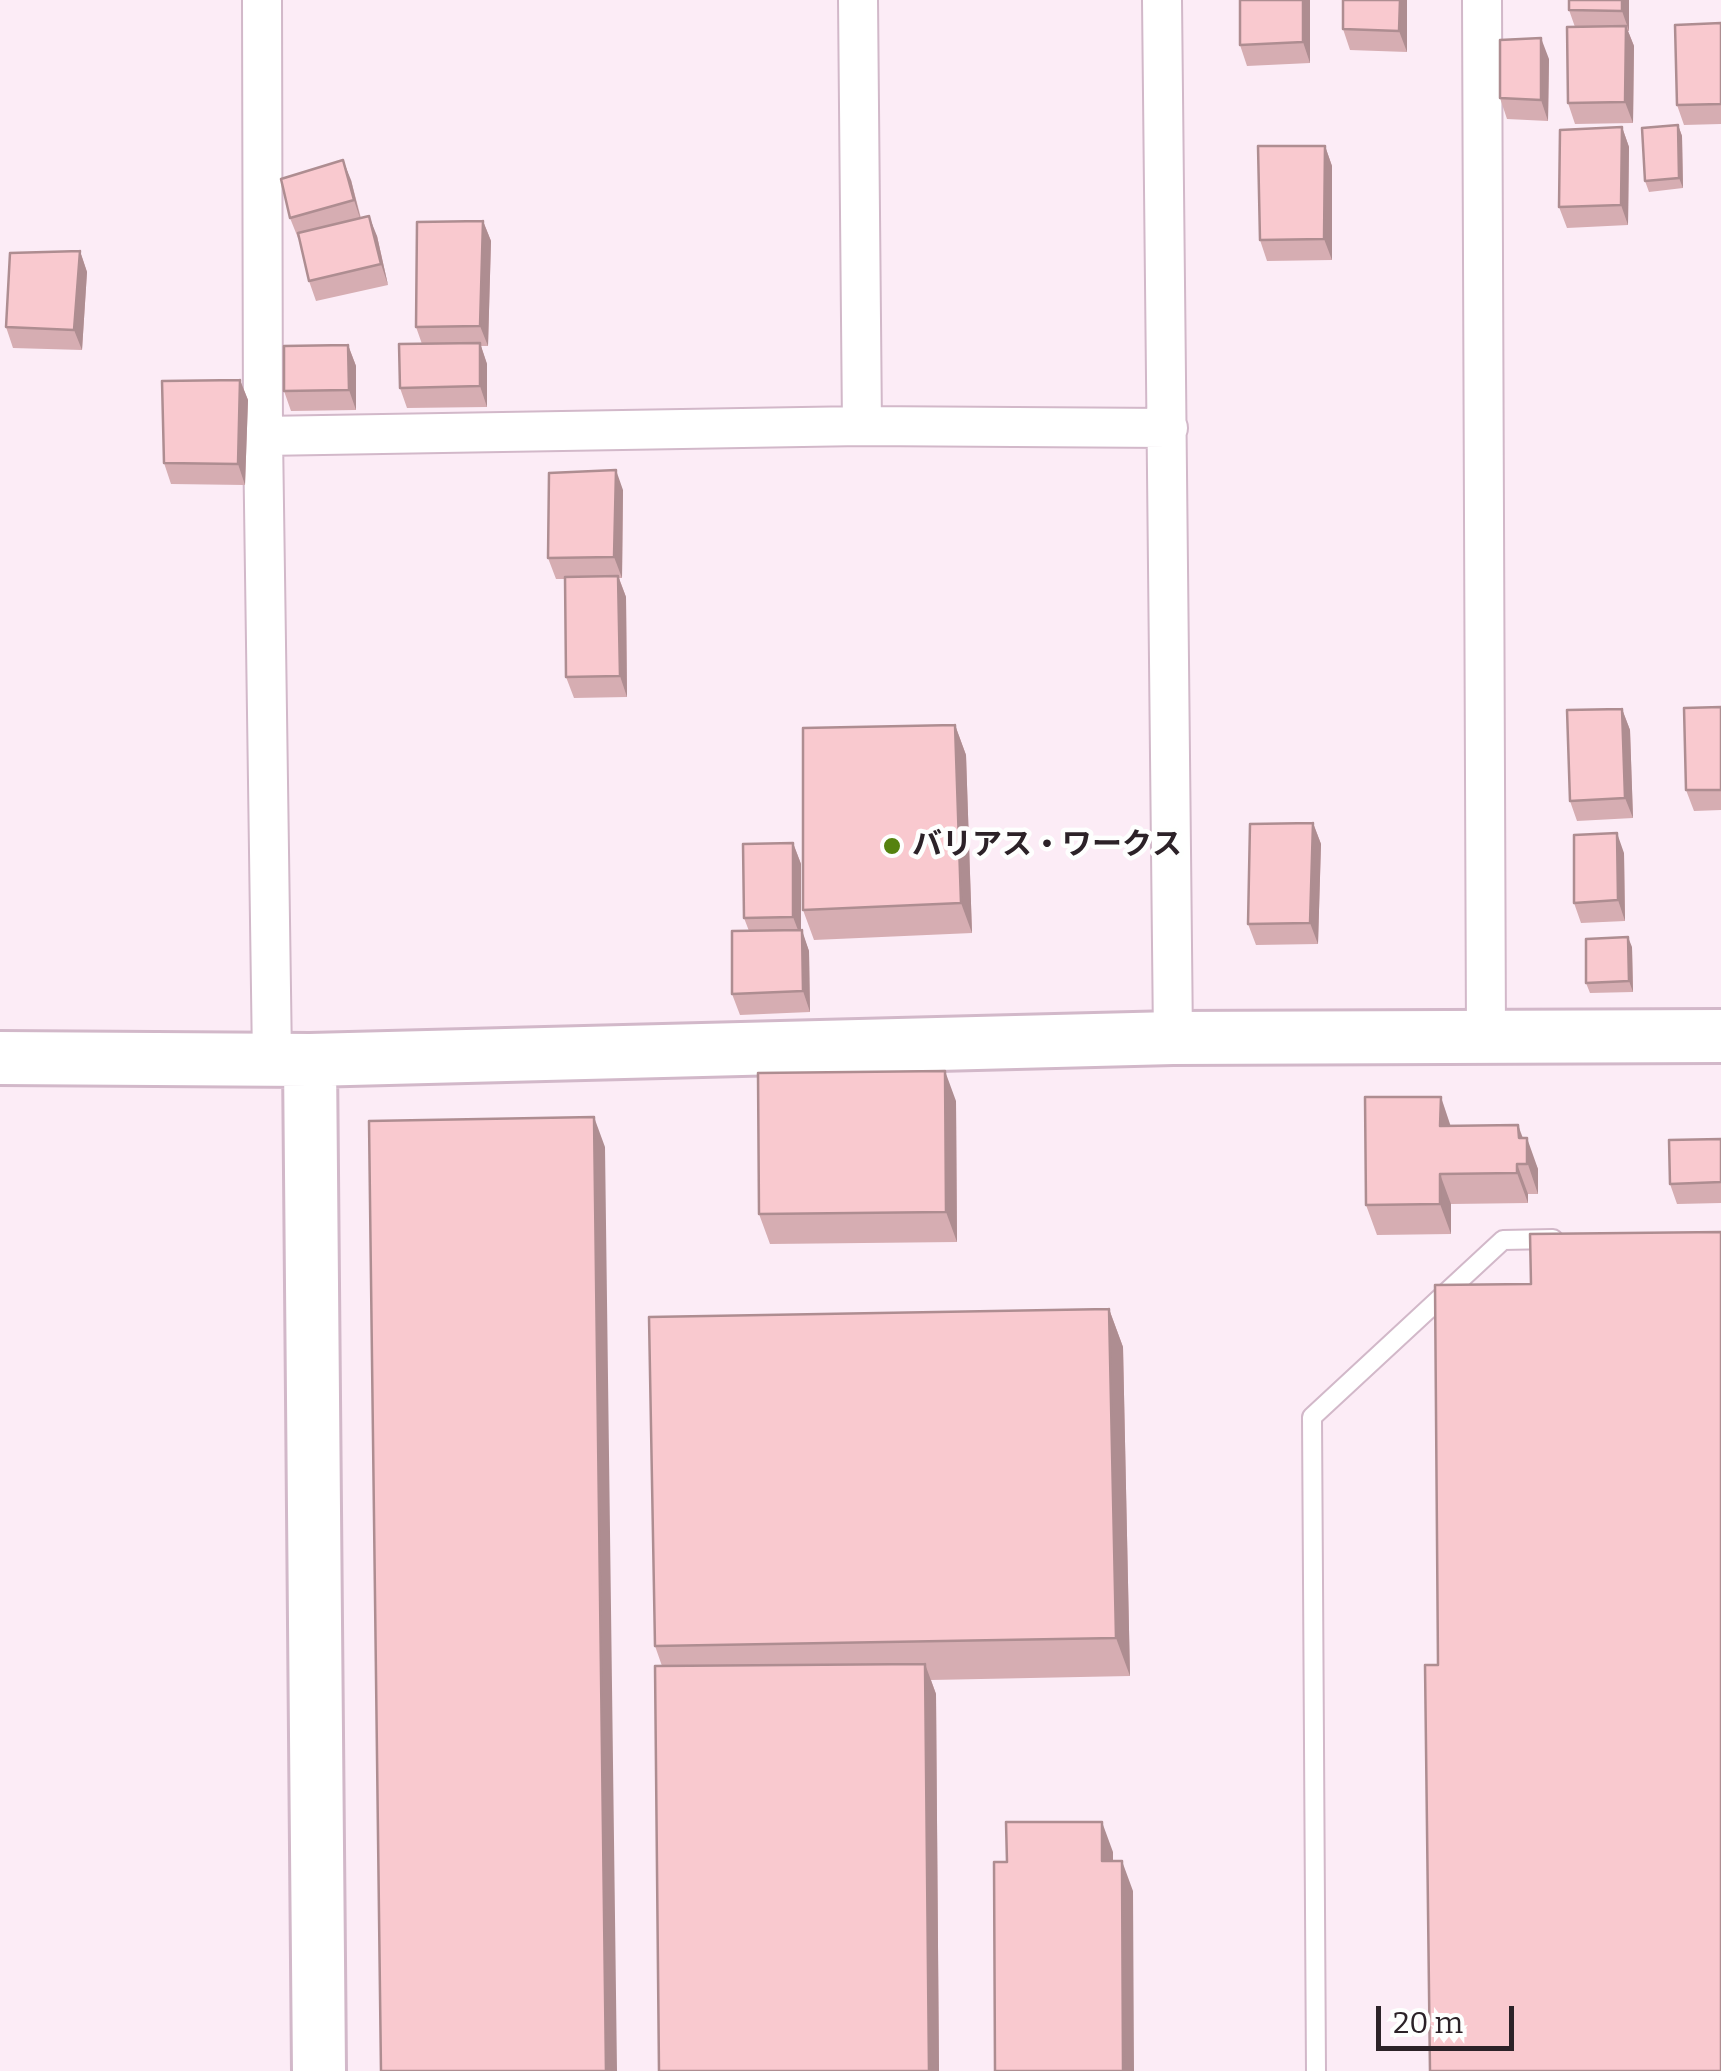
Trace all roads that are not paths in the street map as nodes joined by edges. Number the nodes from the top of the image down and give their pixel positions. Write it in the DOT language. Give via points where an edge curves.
graph roads {
  1 [pos="262,0"];
  2 [pos="858,0"];
  3 [pos="1162,0"];
  4 [pos="1482,0"];
  5 [pos="862,426"];
  6 [pos="1168,428"];
  7 [pos="264,436"];
  8 [pos="1486,1036"];
  9 [pos="1721,1036"];
  10 [pos="1173,1038"];
  11 [pos="0,1058"];
  12 [pos="291,1059"];
  13 [pos="1562,1239"];
  14 [pos="319,2071"];
  15 [pos="1316,2071"];
  1 -- 7 [label="street"];
  2 -- 5 [label="street"];
  3 -- 6 [label="street"];
  4 -- 8 [label="street"];
  5 -- 6 [label="street"];
  5 -- 7 [label="street"];
  6 -- 10 [label="street"];
  7 -- 12 [label="street"];
  8 -- 9 [label="street"];
  8 -- 10 [label="street"];
  10 -- 12 [label="street"];
  11 -- 12 [label="street"];
  12 -- 14 [label="street"];
  13 -- 15 [label="lane" via="1503,1240 1312,1417"];
}
